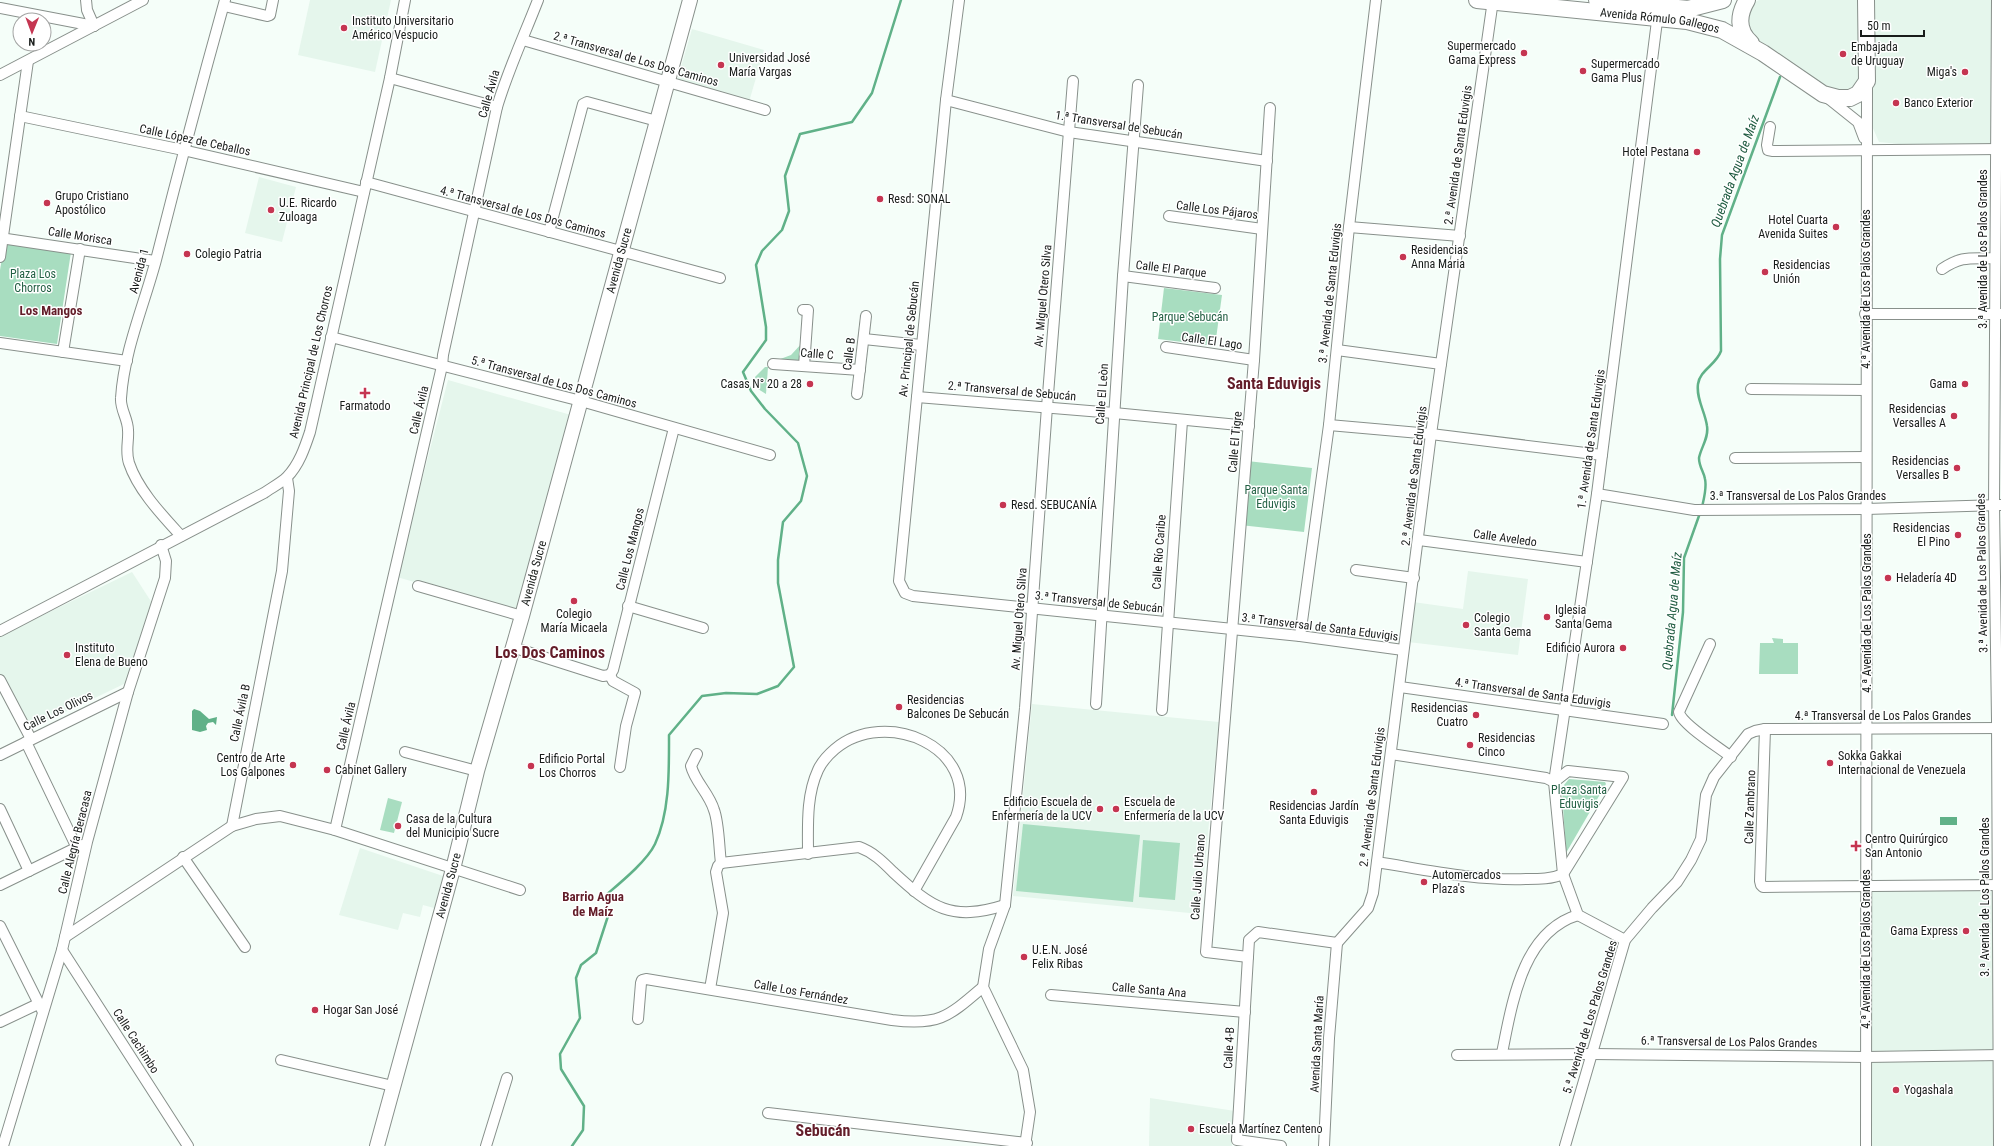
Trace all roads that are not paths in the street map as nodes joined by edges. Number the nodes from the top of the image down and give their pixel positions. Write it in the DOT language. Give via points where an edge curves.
graph roads {
  1 [pos="86,0"];
  2 [pos="143,0"];
  3 [pos="273,0"];
  4 [pos="405,0"];
  5 [pos="538,0"];
  6 [pos="690,0"];
  7 [pos="959,0"];
  8 [pos="1376,0"];
  9 [pos="1597,0"];
  10 [pos="1723,0"];
  11 [pos="1747,0"];
  12 [pos="1866,0"];
  13 [pos="1997,0"];
  14 [pos="1487,1"];
  15 [pos="224,3"];
  16 [pos="0,8"];
  17 [pos="1658,13"];
  18 [pos="94,26"];
  19 [pos="523,40"];
  20 [pos="1763,52"];
  21 [pos="28,61"];
  22 [pos="0,76"];
  23 [pos="390,78"];
  24 [pos="1867,80"];
  25 [pos="1073,81"];
  26 [pos="669,82"];
  27 [pos="1138,85"];
  28 [pos="1823,94"];
  29 [pos="946,100"];
  30 [pos="497,107"];
  31 [pos="1270,108"];
  32 [pos="765,110"];
  33 [pos="20,116"];
  34 [pos="657,121"];
  35 [pos="1770,127"];
  36 [pos="1069,132"];
  37 [pos="1134,142"];
  38 [pos="1866,149"];
  39 [pos="1999,149"];
  40 [pos="183,150"];
  41 [pos="1267,162"];
  42 [pos="365,187"];
  43 [pos="474,211"];
  44 [pos="1169,216"];
  45 [pos="1349,227"];
  46 [pos="1262,229"];
  47 [pos="549,232"];
  48 [pos="1460,236"];
  49 [pos="2,238"];
  50 [pos="80,249"];
  51 [pos="621,252"];
  52 [pos="0,257"];
  53 [pos="1995,258"];
  54 [pos="155,261"];
  55 [pos="1942,270"];
  56 [pos="1123,276"];
  57 [pos="720,278"];
  58 [pos="1215,288"];
  59 [pos="803,310"];
  60 [pos="1865,314"];
  61 [pos="1998,314"];
  62 [pos="866,316"];
  63 [pos="331,336"];
  64 [pos="864,339"];
  65 [pos="0,343"];
  66 [pos="921,345"];
  67 [pos="1166,348"];
  68 [pos="1337,350"];
  69 [pos="63,352"];
  70 [pos="1254,360"];
  71 [pos="127,361"];
  72 [pos="773,364"];
  73 [pos="1441,364"];
  74 [pos="442,366"];
  75 [pos="804,366"];
  76 [pos="860,370"];
  77 [pos="1751,390"];
  78 [pos="1866,390"];
  79 [pos="857,394"];
  80 [pos="917,397"];
  81 [pos="581,401"];
  82 [pos="1047,407"];
  83 [pos="1114,412"];
  84 [pos="1182,421"];
  85 [pos="1329,424"];
  86 [pos="1249,426"];
  87 [pos="674,428"];
  88 [pos="1431,434"];
  89 [pos="770,455"];
  90 [pos="1602,455"];
  91 [pos="1866,457"];
  92 [pos="1735,458"];
  93 [pos="287,478"];
  94 [pos="1597,494"];
  95 [pos="1998,505"];
  96 [pos="1866,509"];
  97 [pos="181,536"];
  98 [pos="1419,540"];
  99 [pos="161,545"];
  100 [pos="1587,562"];
  101 [pos="1356,570"];
  102 [pos="1414,578"];
  103 [pos="899,581"];
  104 [pos="418,586"];
  105 [pos="628,606"];
  106 [pos="1033,609"];
  107 [pos="522,616"];
  108 [pos="1101,616"];
  109 [pos="1167,622"];
  110 [pos="703,628"];
  111 [pos="1233,629"];
  112 [pos="0,631"];
  113 [pos="1300,636"];
  114 [pos="1710,644"];
  115 [pos="512,647"];
  116 [pos="1403,650"];
  117 [pos="610,675"];
  118 [pos="0,680"];
  119 [pos="1400,687"];
  120 [pos="128,692"];
  121 [pos="1096,704"];
  122 [pos="1162,710"];
  123 [pos="1565,711"];
  124 [pos="1663,724"];
  125 [pos="1867,728"];
  126 [pos="1999,728"];
  127 [pos="1765,729"];
  128 [pos="28,740"];
  129 [pos="405,752"];
  130 [pos="697,754"];
  131 [pos="1391,754"];
  132 [pos="0,755"];
  133 [pos="1731,757"];
  134 [pos="620,767"];
  135 [pos="477,771"];
  136 [pos="1554,782"];
  137 [pos="0,809"];
  138 [pos="232,826"];
  139 [pos="335,830"];
  140 [pos="87,842"];
  141 [pos="77,848"];
  142 [pos="808,854"];
  143 [pos="183,857"];
  144 [pos="1377,862"];
  145 [pos="721,863"];
  146 [pos="453,869"];
  147 [pos="29,871"];
  148 [pos="1563,874"];
  149 [pos="0,885"];
  150 [pos="1865,885"];
  151 [pos="1999,885"];
  152 [pos="520,890"];
  153 [pos="914,891"];
  154 [pos="1005,905"];
  155 [pos="1578,915"];
  156 [pos="0,926"];
  157 [pos="65,937"];
  158 [pos="1626,940"];
  159 [pos="1336,943"];
  160 [pos="245,947"];
  161 [pos="62,950"];
  162 [pos="1248,957"];
  163 [pos="982,987"];
  164 [pos="710,989"];
  165 [pos="1051,995"];
  166 [pos="41,1008"];
  167 [pos="1244,1012"];
  168 [pos="638,1019"];
  169 [pos="0,1022"];
  170 [pos="1502,1053"];
  171 [pos="1592,1054"];
  172 [pos="1458,1055"];
  173 [pos="2000,1055"];
  174 [pos="1866,1057"];
  175 [pos="281,1060"];
  176 [pos="508,1078"];
  177 [pos="393,1086"];
  178 [pos="768,1113"];
  179 [pos="380,1145"];
  180 [pos="1026,1145"];
  181 [pos="3,1146"];
  182 [pos="188,1146"];
  183 [pos="486,1146"];
  184 [pos="1281,1146"];
  185 [pos="1324,1146"];
  186 [pos="1565,1146"];
  187 [pos="1866,1146"];
  188 [pos="1999,1146"];
  1 -- 18 [label="street"];
  2 -- 18 [label="street"];
  3 -- 15 [label="street" via="270,15 267,16"];
  4 -- 23 [label="street, Avenida Principal de Los Chorros"];
  5 -- 19 [label="street, Calle Ávila"];
  6 -- 26 [label="main road, Avenida Sucre"];
  7 -- 29 [label="street, Av. Principal de Sebucán"];
  8 -- 45 [label="street, 3.ª Avenida de Santa Eduvigis"];
  9 -- 17 [label="main road, Avenida Rómulo Gallegos"];
  10 -- 17 [label="main road, Avenida Rómulo Gallegos"];
  11 -- 20 [label="main road" via="1741,11 1740,25 1748,40"];
  12 -- 24 [label="main road, 4.ª Avenida de Los Palos Grandes"];
  13 -- 39 [label="street, 3.ª Avenida de Los Palos Grandes"];
  14 -- 17 [label="main road, Avenida Rómulo Gallegos"];
  14 -- 48 [label="street, 2.ª Avenida de Santa Eduvigis"];
  15 -- 40 [label="street, Avenida 1"];
  16 -- 18 [label="street"];
  17 -- 20 [label="main road, Avenida Rómulo Gallegos" via="1722,30"];
  17 -- 90 [label="street, 1.ª Avenida de Santa Eduvigis"];
  18 -- 21 [label="street"];
  19 -- 26 [label="street, 2.ª Transversal de Los Dos Caminos"];
  19 -- 30 [label="street, Calle Ávila" via="507,74"];
  20 -- 28 [label="main road, Avenida Rómulo Gallegos"];
  21 -- 22 [label="street"];
  21 -- 33 [label="street"];
  23 -- 30 [label="street"];
  23 -- 42 [label="street, Avenida Principal de Los Chorros"];
  24 -- 28 [label="main road" via="1858,94 1850,98"];
  24 -- 38 [label="street, 4.ª Avenida de Los Palos Grandes"];
  25 -- 36 [label="street, Av. Miguel Otero Silva"];
  26 -- 32 [label="street, 2.ª Transversal de Los Dos Caminos"];
  26 -- 34 [label="main road, Avenida Sucre"];
  27 -- 37 [label="street, Calle El Leòn"];
  28 -- 38 [label="street" via="1858,122"];
  29 -- 36 [label="street, 1.ª Transversal de Sebucán"];
  29 -- 66 [label="street, Av. Principal de Sebucán"];
  30 -- 43 [label="street, Calle Ávila"];
  31 -- 41 [label="street, Calle El Tigre"];
  33 -- 40 [label="street, Calle López de Ceballos"];
  33 -- 49 [label="street"];
  34 -- 47 [label="street" via="587,102 583,104"];
  34 -- 51 [label="main road, Avenida Sucre"];
  35 -- 38 [label="street" via="1766,145 1768,150"];
  36 -- 37 [label="street, 1.ª Transversal de Sebucán"];
  36 -- 82 [label="street, Av. Miguel Otero Silva"];
  37 -- 41 [label="street, 1.ª Transversal de Sebucán"];
  37 -- 56 [label="street, Calle El Leòn"];
  38 -- 39 [label="street"];
  38 -- 60 [label="street, 4.ª Avenida de Los Palos Grandes"];
  39 -- 53 [label="street, 3.ª Avenida de Los Palos Grandes"];
  40 -- 42 [label="street, Calle López de Ceballos"];
  40 -- 54 [label="street, Avenida 1"];
  41 -- 46 [label="street, Calle El Tigre"];
  42 -- 43 [label="street, 4.ª Transversal de Los Dos Caminos"];
  42 -- 63 [label="street, Avenida Principal de Los Chorros"];
  43 -- 47 [label="street, 4.ª Transversal de Los Dos Caminos"];
  43 -- 74 [label="street, Calle Ávila"];
  44 -- 46 [label="street, Calle Los Pájaros"];
  45 -- 48 [label="street"];
  45 -- 68 [label="street, 3.ª Avenida de Santa Eduvigis"];
  46 -- 70 [label="street, Calle El Tigre"];
  47 -- 51 [label="street, 4.ª Transversal de Los Dos Caminos"];
  48 -- 73 [label="street, 2.ª Avenida de Santa Eduvigis"];
  49 -- 50 [label="street, Calle Morisca"];
  49 -- 52 [label="street"];
  50 -- 54 [label="street, Calle Morisca"];
  50 -- 69 [label="street"];
  51 -- 57 [label="street, 4.ª Transversal de Los Dos Caminos"];
  51 -- 81 [label="main road, Avenida Sucre"];
  53 -- 55 [label="street" via="1956,260"];
  53 -- 61 [label="street, 3.ª Avenida de Los Palos Grandes"];
  54 -- 71 [label="street, Avenida 1"];
  56 -- 58 [label="street, Calle El Parque"];
  56 -- 83 [label="street, Calle El Leòn"];
  59 -- 75 [label="street" via="808,310"];
  60 -- 61 [label="street"];
  60 -- 78 [label="street, 4.ª Avenida de Los Palos Grandes"];
  61 -- 95 [label="street, 3.ª Avenida de Los Palos Grandes"];
  62 -- 64 [label="street, Calle B"];
  63 -- 74 [label="street, 5.ª Transversal de Los Dos Caminos"];
  63 -- 93 [label="street, Avenida Principal de Los Chorros" via="309,436 299,460"];
  64 -- 66 [label="street"];
  64 -- 76 [label="street, Calle B"];
  65 -- 69 [label="street"];
  66 -- 80 [label="street, Av. Principal de Sebucán"];
  67 -- 70 [label="street, Calle El Lago"];
  68 -- 73 [label="street"];
  68 -- 85 [label="street, 3.ª Avenida de Santa Eduvigis"];
  69 -- 71 [label="street"];
  70 -- 86 [label="street, Calle El Tigre"];
  71 -- 97 [label="street, Avenida 1" via="121,398 128,428 129,463 152,505"];
  72 -- 75 [label="street, Calle C"];
  73 -- 88 [label="street, 2.ª Avenida de Santa Eduvigis"];
  74 -- 81 [label="street, 5.ª Transversal de Los Dos Caminos"];
  74 -- 139 [label="street, Calle Ávila"];
  75 -- 76 [label="street, Calle C"];
  76 -- 79 [label="street, Calle B"];
  77 -- 78 [label="street"];
  78 -- 91 [label="street, 4.ª Avenida de Los Palos Grandes"];
  80 -- 82 [label="street, 2.ª Transversal de Sebucán"];
  80 -- 103 [label="street, Av. Principal de Sebucán"];
  81 -- 87 [label="street, 5.ª Transversal de Los Dos Caminos"];
  81 -- 107 [label="main road, Avenida Sucre"];
  82 -- 83 [label="street, 2.ª Transversal de Sebucán"];
  82 -- 106 [label="street, Av. Miguel Otero Silva"];
  83 -- 84 [label="street, 2.ª Transversal de Sebucán"];
  83 -- 108 [label="street, Calle El Leòn"];
  84 -- 86 [label="street, 2.ª Transversal de Sebucán"];
  84 -- 109 [label="street, Calle Río Caribe"];
  85 -- 88 [label="street"];
  85 -- 113 [label="street, 3.ª Avenida de Santa Eduvigis"];
  86 -- 111 [label="street, Calle El Tigre"];
  87 -- 89 [label="street, 5.ª Transversal de Los Dos Caminos"];
  87 -- 105 [label="street, Calle Los Mangos"];
  88 -- 90 [label="street"];
  88 -- 98 [label="street, 2.ª Avenida de Santa Eduvigis"];
  90 -- 94 [label="street, 1.ª Avenida de Santa Eduvigis"];
  91 -- 92 [label="street"];
  91 -- 96 [label="street, 4.ª Avenida de Los Palos Grandes"];
  93 -- 97 [label="street, Avenida Principal de Los Chorros" via="264,493"];
  93 -- 138 [label="street, Calle Ávila B" via="289,491 282,571"];
  94 -- 96 [label="street, 3.ª Transversal de Los Palos Grandes" via="1694,510"];
  94 -- 100 [label="street, 1.ª Avenida de Santa Eduvigis"];
  95 -- 96 [label="street, 3.ª Transversal de Los Palos Grandes"];
  95 -- 126 [label="street, 3.ª Avenida de Los Palos Grandes"];
  96 -- 125 [label="street, 4.ª Avenida de Los Palos Grandes"];
  97 -- 99 [label="street, Avenida Principal de Los Chorros"];
  98 -- 100 [label="street, Calle Aveledo"];
  98 -- 102 [label="street, 2.ª Avenida de Santa Eduvigis"];
  99 -- 112 [label="street, Avenida Principal de Los Chorros"];
  99 -- 120 [label="street, Calle Alegría Beracasa" via="166,561 165,578"];
  100 -- 123 [label="street, 1.ª Avenida de Santa Eduvigis"];
  101 -- 102 [label="street"];
  102 -- 116 [label="street, 2.ª Avenida de Santa Eduvigis"];
  103 -- 106 [label="street, 3.ª Transversal de Sebucán" via="905,593 913,596"];
  104 -- 107 [label="street"];
  105 -- 110 [label="street"];
  105 -- 117 [label="street, Calle Los Mangos"];
  106 -- 108 [label="street, 3.ª Transversal de Sebucán"];
  106 -- 154 [label="street, Av. Miguel Otero Silva"];
  107 -- 115 [label="main road, Avenida Sucre"];
  108 -- 109 [label="street, 3.ª Transversal de Sebucán"];
  108 -- 121 [label="street, Calle El Leòn"];
  109 -- 111 [label="street, 3.ª Transversal de Sebucán"];
  109 -- 122 [label="street, Calle Río Caribe"];
  111 -- 113 [label="street, 3.ª Transversal de Santa Eduvigis"];
  111 -- 162 [label="street, Calle Julio Urbano" via="1214,831 1206,952"];
  113 -- 116 [label="street, 3.ª Transversal de Santa Eduvigis"];
  114 -- 133 [label="street" via="1679,712 1686,722"];
  115 -- 117 [label="street" via="603,676"];
  115 -- 135 [label="main road, Avenida Sucre"];
  116 -- 119 [label="street, 2.ª Avenida de Santa Eduvigis"];
  117 -- 134 [label="street" via="613,681 635,693 626,726"];
  118 -- 128 [label="street"];
  119 -- 123 [label="street, 4.ª Transversal de Santa Eduvigis"];
  119 -- 131 [label="street, 2.ª Avenida de Santa Eduvigis"];
  120 -- 128 [label="street, Calle Los Olivos"];
  120 -- 140 [label="street, Calle Alegría Beracasa"];
  123 -- 124 [label="street, 4.ª Transversal de Santa Eduvigis"];
  123 -- 136 [label="street, 1.ª Avenida de Santa Eduvigis"];
  125 -- 126 [label="street, 4.ª Transversal de Los Palos Grandes"];
  125 -- 127 [label="street, 4.ª Transversal de Los Palos Grandes"];
  125 -- 150 [label="street, 4.ª Avenida de Los Palos Grandes"];
  126 -- 151 [label="street, 3.ª Avenida de Los Palos Grandes"];
  127 -- 133 [label="street, 5.ª Avenida de Los Palos Grandes" via="1748,734"];
  127 -- 150 [label="street, Calle Zambrano" via="1761,885"];
  128 -- 132 [label="street, Calle Los Olivos"];
  128 -- 141 [label="street"];
  129 -- 135 [label="street"];
  130 -- 145 [label="street" via="691,766 693,776 715,810"];
  131 -- 136 [label="street" via="1546,778"];
  131 -- 144 [label="street, 2.ª Avenida de Santa Eduvigis"];
  133 -- 158 [label="street, 5.ª Avenida de Los Palos Grandes" via="1714,777 1706,795 1701,839 1691,860 1677,882"];
  135 -- 146 [label="main road, Avenida Sucre"];
  136 -- 148 [label="street, 1.ª Avenida de Santa Eduvigis"];
  136 -- 148 [label="street" via="1568,771 1623,777"];
  137 -- 147 [label="street"];
  138 -- 139 [label="street" via="280,816"];
  138 -- 143 [label="street"];
  139 -- 146 [label="street"];
  140 -- 141 [label="street"];
  140 -- 157 [label="street, Calle Alegría Beracasa"];
  141 -- 147 [label="street"];
  142 -- 145 [label="street"];
  142 -- 153 [label="street" via="859,847 876,857"];
  142 -- 153 [label="street" via="810,802 818,769 826,757 849,739 864,733 900,732 938,750 954,768 961,787 956,817"];
  143 -- 157 [label="street"];
  143 -- 160 [label="street"];
  144 -- 148 [label="street" via="1469,877 1510,880 1555,877"];
  144 -- 159 [label="street, 2.ª Avenida de Santa Eduvigis" via="1373,893 1368,908"];
  145 -- 164 [label="street" via="716,872 723,913"];
  146 -- 152 [label="street"];
  146 -- 177 [label="main road, Avenida Sucre"];
  147 -- 149 [label="street"];
  148 -- 155 [label="street, 1.ª Avenida de Santa Eduvigis"];
  150 -- 151 [label="street"];
  150 -- 174 [label="street, 4.ª Avenida de Los Palos Grandes"];
  151 -- 173 [label="street, 3.ª Avenida de Los Palos Grandes"];
  153 -- 154 [label="street" via="933,905 950,911 986,911"];
  154 -- 163 [label="street, Av. Miguel Otero Silva" via="989,949"];
  155 -- 158 [label="street"];
  155 -- 170 [label="street" via="1552,927 1527,965 1514,993"];
  156 -- 166 [label="street"];
  157 -- 161 [label="street, Calle Alegría Beracasa"];
  158 -- 171 [label="street, 5.ª Avenida de Los Palos Grandes"];
  159 -- 162 [label="street" via="1258,932 1249,940"];
  159 -- 185 [label="street, Avenida Santa María"];
  161 -- 166 [label="street, Calle Alegría Beracasa"];
  161 -- 182 [label="street, Calle Cachimbo"];
  162 -- 167 [label="street, Calle 4-B"];
  163 -- 164 [label="street, Calle Los Fernández" via="944,1016 921,1023"];
  163 -- 180 [label="street" via="1023,1070 1030,1112"];
  164 -- 168 [label="street, Calle Los Fernández" via="642,980"];
  165 -- 167 [label="street, Calle Santa Ana"];
  166 -- 169 [label="street"];
  166 -- 181 [label="street, Calle Alegría Beracasa"];
  167 -- 184 [label="street, Calle 4-B" via="1237,1140"];
  170 -- 171 [label="street, 6.ª Transversal de Los Palos Grandes"];
  170 -- 172 [label="street, 6.ª Transversal de Los Palos Grandes"];
  171 -- 174 [label="street, 6.ª Transversal de Los Palos Grandes"];
  171 -- 186 [label="street, 5.ª Avenida de Los Palos Grandes"];
  173 -- 174 [label="street, 6.ª Transversal de Los Palos Grandes"];
  173 -- 188 [label="street, 3.ª Avenida de Los Palos Grandes"];
  174 -- 187 [label="street, 4.ª Avenida de Los Palos Grandes"];
  175 -- 177 [label="street"];
  176 -- 183 [label="street"];
  177 -- 179 [label="main road, Avenida Sucre"];
  178 -- 180 [label="street"];
}
